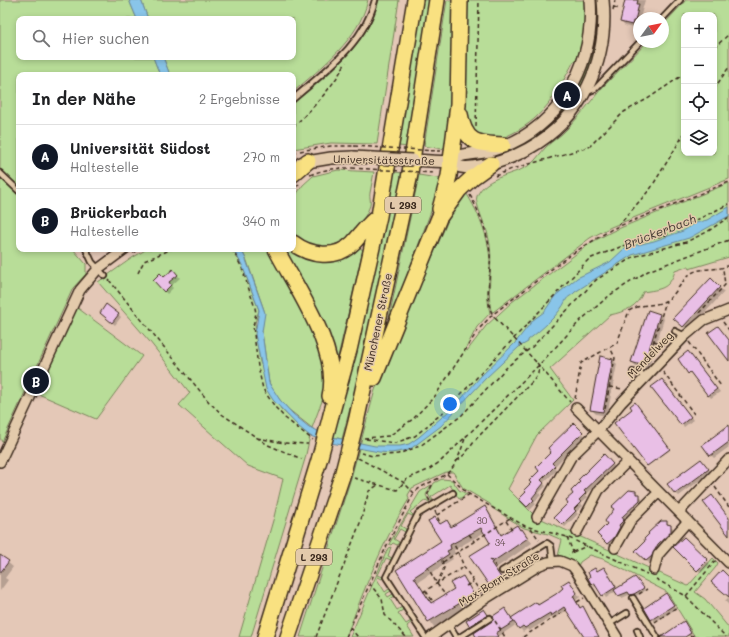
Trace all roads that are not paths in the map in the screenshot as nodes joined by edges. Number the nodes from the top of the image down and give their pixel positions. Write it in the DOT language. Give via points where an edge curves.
graph roads {
  1 [pos="375,0"];
  2 [pos="415,0"];
  3 [pos="437,0"];
  4 [pos="460,0"];
  5 [pos="590,0"];
  6 [pos="603,0"];
  7 [pos="680,0"];
  8 [pos="669,12"];
  9 [pos="634,48"];
  10 [pos="586,93"];
  11 [pos="296,96"];
  12 [pos="458,105"];
  13 [pos="503,145"];
  14 [pos="451,161"];
  15 [pos="491,164"];
  16 [pos="296,165"];
  17 [pos="308,168"];
  18 [pos="0,173"];
  19 [pos="296,179"];
  20 [pos="16,188"];
  21 [pos="379,216"];
  22 [pos="438,218"];
  23 [pos="296,245"];
  24 [pos="87,252"];
  25 [pos="127,252"];
  26 [pos="278,252"];
  27 [pos="98,269"];
  28 [pos="105,276"];
  29 [pos="729,310"];
  30 [pos="675,331"];
  31 [pos="685,336"];
  32 [pos="633,372"];
  33 [pos="648,374"];
  34 [pos="575,407"];
  35 [pos="360,408"];
  36 [pos="328,414"];
  37 [pos="599,430"];
  38 [pos="729,459"];
  39 [pos="628,461"];
  40 [pos="0,462"];
  41 [pos="659,492"];
  42 [pos="453,493"];
  43 [pos="679,512"];
  44 [pos="537,517"];
  45 [pos="688,521"];
  46 [pos="577,532"];
  47 [pos="615,548"];
  48 [pos="553,561"];
  49 [pos="729,563"];
  50 [pos="654,570"];
  51 [pos="502,571"];
  52 [pos="633,598"];
  53 [pos="627,613"];
  54 [pos="490,618"];
  55 [pos="609,624"];
  56 [pos="448,625"];
  57 [pos="637,630"];
  58 [pos="265,637"];
  59 [pos="288,637"];
  60 [pos="425,637"];
  61 [pos="431,637"];
  62 [pos="456,637"];
  63 [pos="460,637"];
  64 [pos="617,637"];
  65 [pos="640,637"];
  66 [pos="657,637"];
  1 -- 11 [label="lane" via="361,34"];
  2 -- 21 [label="highway, Münchener Straße / L 293"];
  3 -- 35 [label="highway, Münchener Straße / L 293" via="409,179"];
  4 -- 12 [label="highway"];
  5 -- 13 [label="street, Universitätsstraße" via="589,42 581,70 571,89 546,120 526,134"];
  6 -- 10 [label="street, Universitätsstraße" via="603,44"];
  7 -- 8 [label="lane"];
  9 -- 10 [label="lane" via="596,89"];
  10 -- 15 [label="street, Universitätsstraße" via="575,109 549,136 513,156"];
  12 -- 13 [label="highway" via="463,129 469,138 482,144"];
  12 -- 14 [label="highway"];
  13 -- 14 [label="street, Universitätsstraße" via="484,152 459,156"];
  14 -- 15 [label="street, Universitätsstraße" via="463,168"];
  14 -- 17 [label="street, Universitätsstraße, bridge" via="436,156 353,157"];
  14 -- 22 [label="highway"];
  15 -- 22 [label="highway" via="459,190"];
  16 -- 17 [label="street, Universitätsstraße"];
  17 -- 19 [label="highway"];
  18 -- 20 [label="lane"];
  21 -- 23 [label="highway" via="370,222 352,244 339,251 324,255 315,254"];
  21 -- 36 [label="highway, Münchener Straße / L 293" via="363,290"];
  22 -- 35 [label="highway" via="366,399"];
  24 -- 27 [label="lane"];
  25 -- 27 [label="street"];
  26 -- 36 [label="highway" via="327,350 331,372"];
  27 -- 28 [label="lane"];
  27 -- 40 [label="street" via="73,302"];
  29 -- 31 [label="street, Mendelweg" via="704,320"];
  30 -- 31 [label="lane"];
  31 -- 33 [label="street, Mendelweg"];
  32 -- 33 [label="lane"];
  33 -- 37 [label="street, Mendelweg"];
  34 -- 37 [label="street"];
  35 -- 59 [label="highway, Münchener Straße / L 293, bridge" via="348,477"];
  36 -- 58 [label="highway, Münchener Straße / L 293, bridge"];
  37 -- 39 [label="street"];
  37 -- 44 [label="street, Mendelweg" via="566,463"];
  38 -- 43 [label="street"];
  39 -- 41 [label="street"];
  39 -- 46 [label="street" via="599,490"];
  41 -- 43 [label="street"];
  41 -- 47 [label="street" via="630,520"];
  42 -- 60 [label="lane" via="418,514 386,577"];
  43 -- 45 [label="street"];
  45 -- 49 [label="street"];
  45 -- 50 [label="street" via="658,555"];
  48 -- 51 [label="lane" via="549,544"];
  48 -- 55 [label="street, Max-Born-Straße" via="566,563 576,571"];
  48 -- 56 [label="street, Max-Born-Straße" via="540,565"];
  52 -- 66 [label="lane"];
  53 -- 55 [label="lane"];
  54 -- 63 [label="lane"];
  55 -- 64 [label="street"];
  56 -- 61 [label="street, Max-Born-Straße"];
  56 -- 62 [label="lane"];
  57 -- 65 [label="lane"];
}
